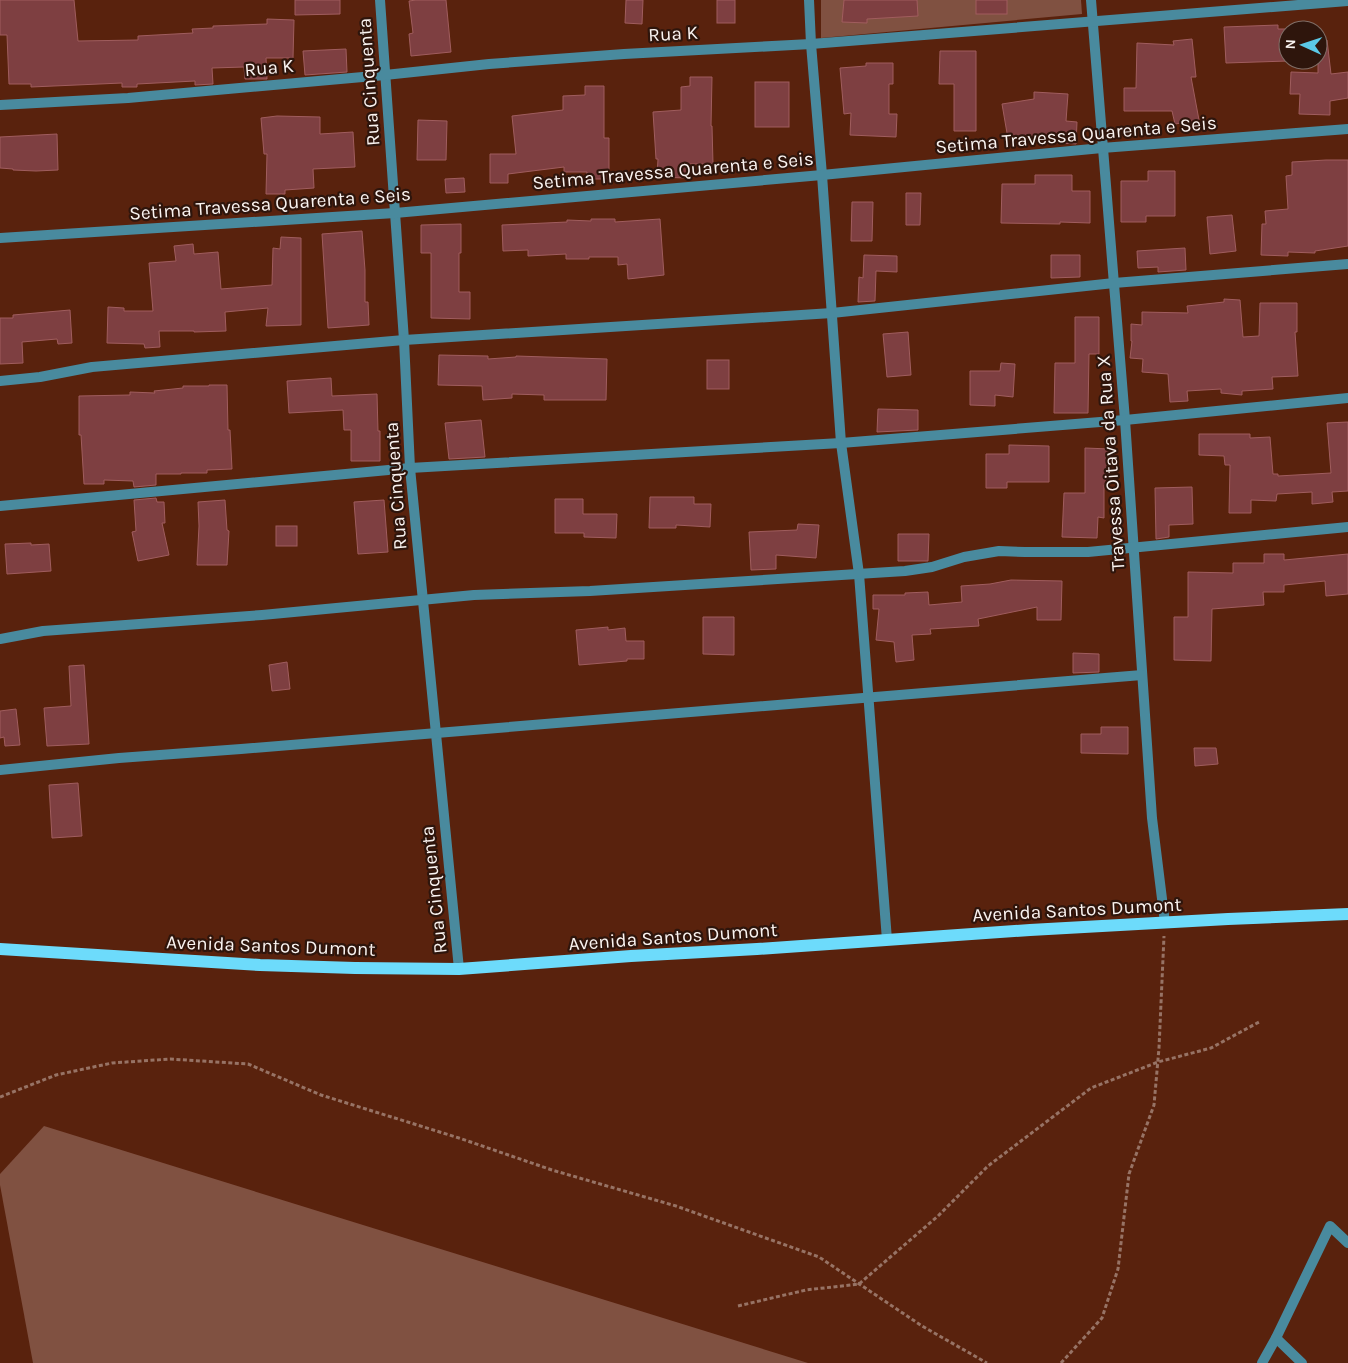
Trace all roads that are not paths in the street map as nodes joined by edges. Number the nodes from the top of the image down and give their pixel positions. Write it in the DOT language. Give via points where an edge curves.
graph roads {
  1 [pos="380,0"];
  2 [pos="809,0"];
  3 [pos="1091,0"];
  4 [pos="1348,1"];
  5 [pos="1092,21"];
  6 [pos="811,44"];
  7 [pos="385,75"];
  8 [pos="0,105"];
  9 [pos="1348,129"];
  10 [pos="1102,148"];
  11 [pos="822,175"];
  12 [pos="395,213"];
  13 [pos="0,238"];
  14 [pos="1348,264"];
  15 [pos="1114,283"];
  16 [pos="832,313"];
  17 [pos="404,340"];
  18 [pos="0,381"];
  19 [pos="1348,398"];
  20 [pos="1125,420"];
  21 [pos="841,443"];
  22 [pos="410,468"];
  23 [pos="0,506"];
  24 [pos="1348,528"];
  25 [pos="1133,548"];
  26 [pos="858,574"];
  27 [pos="423,601"];
  28 [pos="0,639"];
  29 [pos="1142,675"];
  30 [pos="868,697"];
  31 [pos="436,733"];
  32 [pos="0,770"];
  33 [pos="1348,914"];
  34 [pos="1165,923"];
  35 [pos="887,940"];
  36 [pos="0,950"];
  37 [pos="459,969"];
  38 [pos="1348,1243"];
  39 [pos="1276,1338"];
  40 [pos="1262,1363"];
  41 [pos="1302,1363"];
  1 -- 7 [label="street, Rua Cinquenta"];
  2 -- 6 [label="street"];
  3 -- 5 [label="street, Travessa Oitava da Rua X"];
  4 -- 5 [label="street, Rua K"];
  5 -- 6 [label="street, Rua K"];
  5 -- 10 [label="street, Travessa Oitava da Rua X"];
  6 -- 7 [label="street, Rua K" via="624,54"];
  6 -- 11 [label="street"];
  7 -- 8 [label="street, Rua K" via="128,98"];
  7 -- 12 [label="street, Rua Cinquenta"];
  9 -- 10 [label="street, Setima Travessa Quarenta e Seis"];
  10 -- 11 [label="street, Setima Travessa Quarenta e Seis"];
  10 -- 15 [label="street, Travessa Oitava da Rua X"];
  11 -- 12 [label="street, Setima Travessa Quarenta e Seis"];
  11 -- 16 [label="street"];
  12 -- 13 [label="street, Setima Travessa Quarenta e Seis"];
  12 -- 17 [label="street, Rua Cinquenta"];
  14 -- 15 [label="street"];
  15 -- 16 [label="street"];
  15 -- 20 [label="street, Travessa Oitava da Rua X"];
  16 -- 17 [label="street"];
  16 -- 21 [label="street"];
  17 -- 18 [label="street" via="92,367"];
  17 -- 22 [label="street, Rua Cinquenta"];
  19 -- 20 [label="street"];
  20 -- 21 [label="street"];
  20 -- 25 [label="street, Travessa Oitava da Rua X"];
  21 -- 22 [label="street"];
  21 -- 26 [label="street"];
  22 -- 23 [label="street"];
  22 -- 27 [label="street, Rua Cinquenta"];
  24 -- 25 [label="street"];
  25 -- 26 [label="street" via="1088,552 999,551 932,567"];
  25 -- 29 [label="street, Travessa Oitava da Rua X"];
  26 -- 27 [label="street" via="474,595"];
  26 -- 30 [label="street"];
  27 -- 28 [label="street" via="43,631"];
  27 -- 31 [label="street, Rua Cinquenta"];
  29 -- 30 [label="street"];
  29 -- 34 [label="street, Travessa Oitava da Rua X" via="1152,818"];
  30 -- 31 [label="street"];
  30 -- 35 [label="street"];
  31 -- 32 [label="street"];
  31 -- 37 [label="street, Rua Cinquenta"];
  33 -- 34 [label="main road, Avenida Santos Dumont"];
  34 -- 35 [label="main road, Avenida Santos Dumont"];
  35 -- 37 [label="main road, Avenida Santos Dumont"];
  36 -- 37 [label="main road, Avenida Santos Dumont" via="260,965"];
  38 -- 39 [label="street" via="1330,1226"];
  39 -- 40 [label="street"];
  39 -- 41 [label="street"];
}
